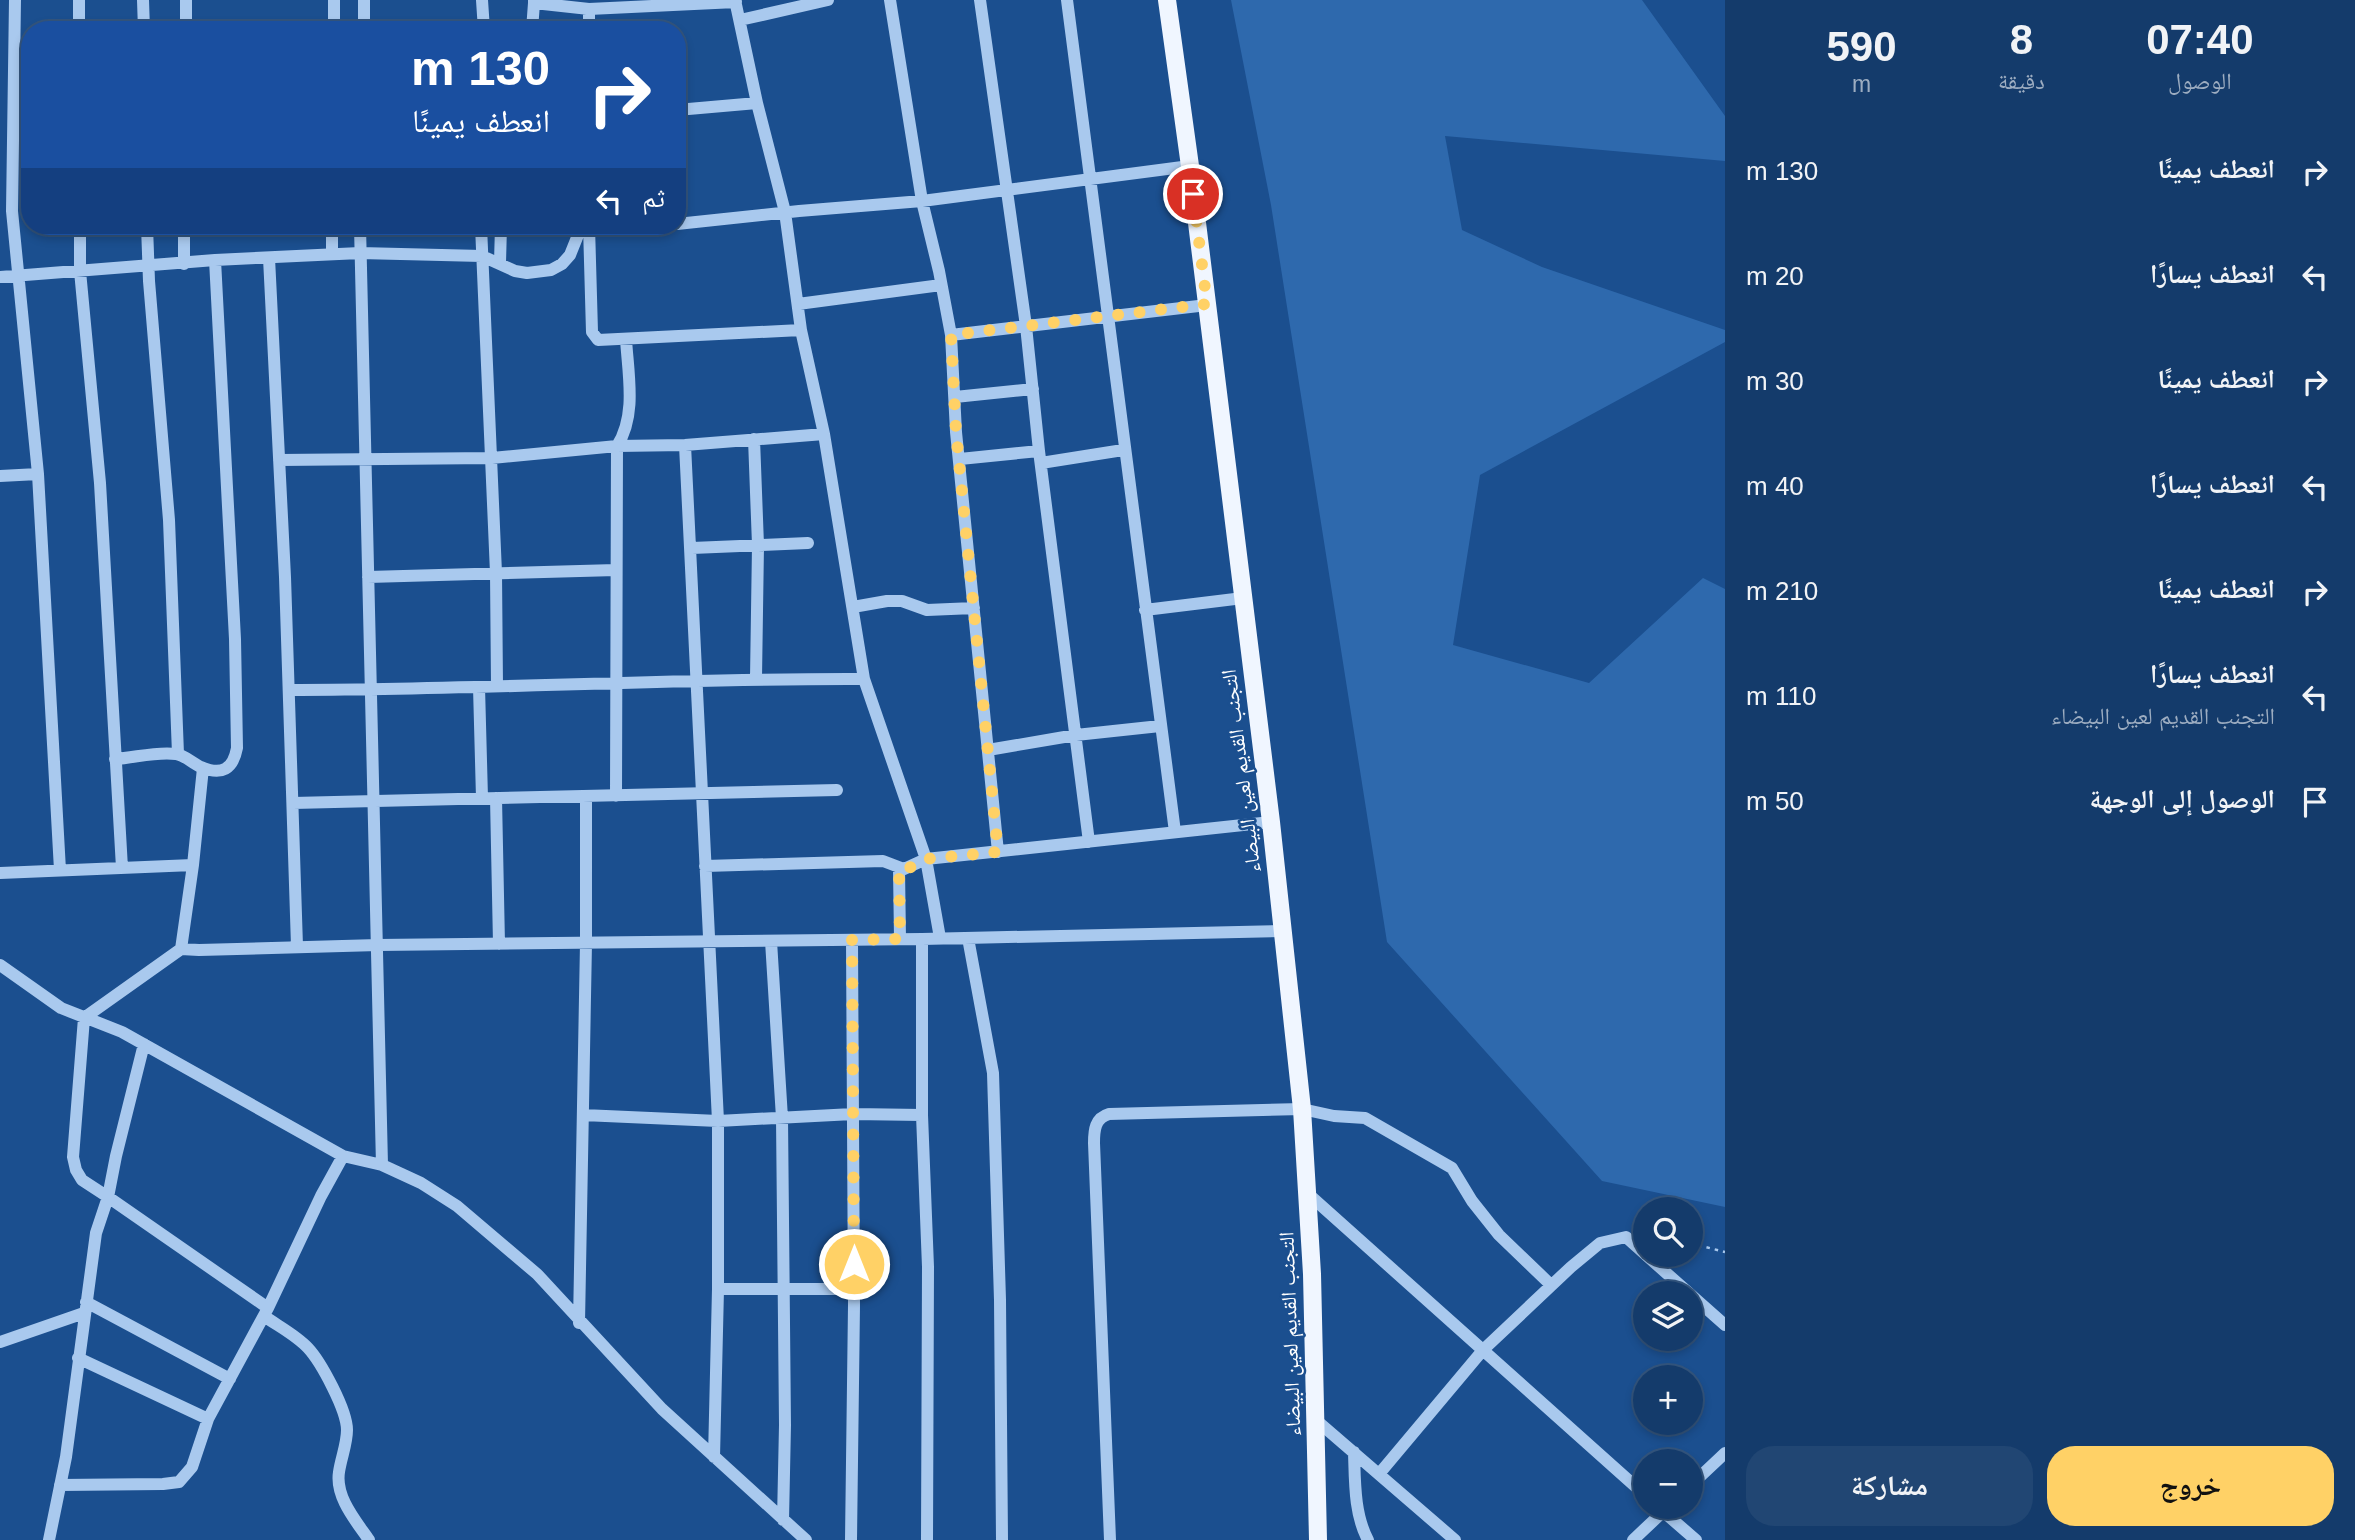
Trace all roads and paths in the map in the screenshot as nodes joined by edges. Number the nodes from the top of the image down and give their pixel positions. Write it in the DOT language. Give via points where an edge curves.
graph roads {
  1 [pos="15,0"];
  2 [pos="79,0"];
  3 [pos="144,0"];
  4 [pos="186,0"];
  5 [pos="334,0"];
  6 [pos="363,0"];
  7 [pos="482,0"];
  8 [pos="828,0"];
  9 [pos="890,0"];
  10 [pos="981,0"];
  11 [pos="1066,0"];
  12 [pos="1167,0"];
  13 [pos="534,1"];
  14 [pos="736,1"];
  15 [pos="589,9"];
  16 [pos="740,19"];
  17 [pos="79,21"];
  18 [pos="144,21"];
  19 [pos="186,21"];
  20 [pos="334,21"];
  21 [pos="364,21"];
  22 [pos="483,21"];
  23 [pos="533,21"];
  24 [pos="589,21"];
  25 [pos="757,103"];
  26 [pos="686,109"];
  27 [pos="1190,166"];
  28 [pos="1090,177"];
  29 [pos="1008,190"];
  30 [pos="922,201"];
  31 [pos="785,212"];
  32 [pos="686,223"];
  33 [pos="80,235"];
  34 [pos="147,235"];
  35 [pos="184,235"];
  36 [pos="332,235"];
  37 [pos="360,235"];
  38 [pos="481,235"];
  39 [pos="501,235"];
  40 [pos="578,235"];
  41 [pos="589,235"];
  42 [pos="360,253"];
  43 [pos="332,254"];
  44 [pos="482,256"];
  45 [pos="269,258"];
  46 [pos="215,260"];
  47 [pos="500,263"];
  48 [pos="184,264"];
  49 [pos="148,266"];
  50 [pos="80,271"];
  51 [pos="0,276"];
  52 [pos="19,276"];
  53 [pos="941,285"];
  54 [pos="798,304"];
  55 [pos="1207,304"];
  56 [pos="1107,316"];
  57 [pos="1026,326"];
  58 [pos="801,330"];
  59 [pos="951,335"];
  60 [pos="626,339"];
  61 [pos="1033,389"];
  62 [pos="955,397"];
  63 [pos="824,434"];
  64 [pos="754,439"];
  65 [pos="685,445"];
  66 [pos="617,446"];
  67 [pos="1123,450"];
  68 [pos="1040,457"];
  69 [pos="492,458"];
  70 [pos="960,459"];
  71 [pos="279,460"];
  72 [pos="364,461"];
  73 [pos="38,474"];
  74 [pos="0,475"];
  75 [pos="808,543"];
  76 [pos="758,545"];
  77 [pos="692,548"];
  78 [pos="616,570"];
  79 [pos="496,573"];
  80 [pos="368,577"];
  81 [pos="1243,598"];
  82 [pos="853,607"];
  83 [pos="974,608"];
  84 [pos="1145,610"];
  85 [pos="756,678"];
  86 [pos="864,679"];
  87 [pos="696,680"];
  88 [pos="615,683"];
  89 [pos="497,686"];
  90 [pos="479,687"];
  91 [pos="290,690"];
  92 [pos="372,690"];
  93 [pos="1160,726"];
  94 [pos="1076,735"];
  95 [pos="988,750"];
  96 [pos="178,754"];
  97 [pos="115,759"];
  98 [pos="203,768"];
  99 [pos="837,790"];
  100 [pos="703,794"];
  101 [pos="616,796"];
  102 [pos="586,797"];
  103 [pos="482,798"];
  104 [pos="496,798"];
  105 [pos="375,800"];
  106 [pos="293,803"];
  107 [pos="1271,822"];
  108 [pos="1175,832"];
  109 [pos="1089,842"];
  110 [pos="998,852"];
  111 [pos="926,859"];
  112 [pos="193,865"];
  113 [pos="705,866"];
  114 [pos="122,868"];
  115 [pos="899,869"];
  116 [pos="60,870"];
  117 [pos="0,873"];
  118 [pos="1283,931"];
  119 [pos="940,938"];
  120 [pos="968,938"];
  121 [pos="900,939"];
  122 [pos="922,939"];
  123 [pos="852,940"];
  124 [pos="771,941"];
  125 [pos="709,942"];
  126 [pos="586,943"];
  127 [pos="499,944"];
  128 [pos="379,945"];
  129 [pos="297,946"];
  130 [pos="181,949"];
  131 [pos="0,965"];
  132 [pos="85,1018"];
  133 [pos="144,1044"];
  134 [pos="1302,1109"];
  135 [pos="853,1114"];
  136 [pos="583,1115"];
  137 [pos="922,1115"];
  138 [pos="782,1118"];
  139 [pos="718,1121"];
  140 [pos="343,1156"];
  141 [pos="382,1165"];
  142 [pos="1306,1192"];
  143 [pos="108,1197"];
  144 [pos="1633,1244"];
  145 [pos="1703,1246"];
  146 [pos="1725,1252"];
  147 [pos="1659,1267"];
  148 [pos="1552,1285"];
  149 [pos="718,1289"];
  150 [pos="854,1289"];
  151 [pos="784,1290"];
  152 [pos="85,1307"];
  153 [pos="266,1312"];
  154 [pos="579,1322"];
  155 [pos="1725,1325"];
  156 [pos="0,1342"];
  157 [pos="1483,1350"];
  158 [pos="78,1358"];
  159 [pos="230,1379"];
  160 [pos="208,1419"];
  161 [pos="1316,1420"];
  162 [pos="1354,1452"];
  163 [pos="1725,1453"];
  164 [pos="714,1457"];
  165 [pos="1379,1474"];
  166 [pos="1703,1474"];
  167 [pos="1633,1484"];
  168 [pos="60,1485"];
  169 [pos="1653,1519"];
  170 [pos="1674,1519"];
  171 [pos="783,1520"];
  172 [pos="48,1540"];
  173 [pos="369,1540"];
  174 [pos="806,1540"];
  175 [pos="851,1540"];
  176 [pos="927,1540"];
  177 [pos="1002,1540"];
  178 [pos="1110,1540"];
  179 [pos="1318,1540"];
  180 [pos="1368,1540"];
  181 [pos="1455,1540"];
  182 [pos="1633,1540"];
  183 [pos="1696,1540"];
  1 -- 52 [label="street" via="12,211"];
  2 -- 17 [label="street"];
  3 -- 18 [label="street"];
  4 -- 19 [label="street"];
  5 -- 20 [label="street"];
  6 -- 21 [label="street"];
  7 -- 22 [label="street"];
  8 -- 16 [label="street"];
  9 -- 30 [label="street"];
  10 -- 29 [label="street"];
  11 -- 28 [label="street"];
  12 -- 27 [label="main road, التجنب القديم لعين البيضاء"];
  13 -- 15 [label="street"];
  13 -- 23 [label="street"];
  14 -- 15 [label="street"];
  14 -- 16 [label="street"];
  15 -- 24 [label="street"];
  16 -- 25 [label="street"];
  25 -- 26 [label="street"];
  25 -- 31 [label="street"];
  27 -- 28 [label="street"];
  27 -- 55 [label="main road, التجنب القديم لعين البيضاء"];
  28 -- 29 [label="street"];
  28 -- 56 [label="street"];
  29 -- 30 [label="street"];
  29 -- 57 [label="street"];
  30 -- 31 [label="street"];
  30 -- 53 [label="street"];
  31 -- 32 [label="street"];
  31 -- 54 [label="street"];
  33 -- 50 [label="street"];
  34 -- 49 [label="street"];
  35 -- 48 [label="street"];
  36 -- 43 [label="street"];
  37 -- 42 [label="street"];
  38 -- 44 [label="street"];
  39 -- 47 [label="street"];
  40 -- 47 [label="street" via="570,255 551,270 527,273"];
  41 -- 60 [label="street" via="593,337"];
  42 -- 43 [label="street"];
  42 -- 44 [label="street"];
  42 -- 72 [label="street"];
  43 -- 45 [label="street"];
  44 -- 47 [label="street"];
  44 -- 69 [label="street"];
  45 -- 46 [label="street"];
  45 -- 71 [label="street"];
  46 -- 48 [label="street"];
  46 -- 98 [label="street" via="237,748 231,767"];
  48 -- 49 [label="street"];
  49 -- 50 [label="street"];
  49 -- 96 [label="street" via="169,520"];
  50 -- 52 [label="street"];
  50 -- 97 [label="street" via="100,483"];
  51 -- 52 [label="street"];
  52 -- 73 [label="street"];
  53 -- 54 [label="street"];
  53 -- 59 [label="street"];
  54 -- 58 [label="street"];
  55 -- 56 [label="street"];
  55 -- 81 [label="main road, التجنب القديم لعين البيضاء"];
  56 -- 57 [label="street"];
  56 -- 67 [label="street"];
  57 -- 59 [label="street"];
  57 -- 61 [label="street"];
  58 -- 60 [label="street"];
  58 -- 63 [label="street"];
  59 -- 62 [label="street"];
  60 -- 66 [label="street" via="629,405"];
  61 -- 62 [label="street"];
  61 -- 68 [label="street"];
  62 -- 70 [label="street"];
  63 -- 64 [label="street"];
  63 -- 82 [label="street"];
  64 -- 65 [label="street"];
  64 -- 76 [label="street"];
  65 -- 66 [label="street"];
  65 -- 77 [label="street"];
  66 -- 69 [label="street"];
  66 -- 78 [label="street"];
  67 -- 68 [label="street"];
  67 -- 84 [label="street"];
  68 -- 70 [label="street"];
  68 -- 94 [label="street"];
  69 -- 72 [label="street"];
  69 -- 79 [label="street"];
  70 -- 83 [label="street"];
  71 -- 72 [label="street"];
  71 -- 91 [label="street"];
  72 -- 80 [label="street"];
  73 -- 74 [label="street"];
  73 -- 116 [label="street"];
  75 -- 76 [label="street"];
  76 -- 77 [label="street"];
  76 -- 85 [label="street"];
  77 -- 87 [label="street"];
  78 -- 79 [label="street"];
  78 -- 88 [label="street"];
  79 -- 80 [label="street"];
  79 -- 89 [label="street"];
  80 -- 92 [label="street"];
  81 -- 84 [label="street"];
  81 -- 107 [label="main road, التجنب القديم لعين البيضاء"];
  82 -- 83 [label="street" via="902,601 927,610"];
  82 -- 86 [label="street"];
  83 -- 95 [label="street"];
  84 -- 93 [label="street"];
  85 -- 86 [label="street"];
  85 -- 87 [label="street"];
  86 -- 111 [label="street"];
  87 -- 88 [label="street"];
  87 -- 100 [label="street"];
  88 -- 89 [label="street"];
  88 -- 101 [label="street"];
  89 -- 90 [label="street"];
  90 -- 92 [label="street"];
  90 -- 103 [label="street"];
  91 -- 92 [label="street"];
  91 -- 106 [label="street"];
  92 -- 105 [label="street"];
  93 -- 94 [label="street"];
  93 -- 108 [label="street"];
  94 -- 95 [label="street"];
  94 -- 109 [label="street"];
  95 -- 110 [label="street"];
  96 -- 97 [label="street"];
  96 -- 98 [label="street"];
  97 -- 114 [label="street"];
  98 -- 112 [label="street"];
  99 -- 100 [label="street"];
  100 -- 101 [label="street"];
  100 -- 113 [label="street"];
  101 -- 102 [label="street"];
  102 -- 104 [label="street"];
  102 -- 126 [label="street"];
  103 -- 104 [label="street"];
  103 -- 105 [label="street"];
  104 -- 127 [label="street"];
  105 -- 106 [label="street"];
  105 -- 128 [label="street"];
  106 -- 129 [label="street"];
  107 -- 108 [label="street"];
  107 -- 118 [label="main road, التجنب القديم لعين البيضاء"];
  108 -- 109 [label="street"];
  109 -- 110 [label="street"];
  110 -- 111 [label="street"];
  111 -- 115 [label="street"];
  111 -- 119 [label="street"];
  112 -- 114 [label="street"];
  112 -- 130 [label="street"];
  113 -- 115 [label="street" via="883,862"];
  113 -- 125 [label="street"];
  114 -- 116 [label="street"];
  115 -- 121 [label="street"];
  116 -- 117 [label="street"];
  118 -- 120 [label="street"];
  118 -- 134 [label="main road, التجنب القديم لعين البيضاء"];
  119 -- 120 [label="street"];
  119 -- 122 [label="street"];
  120 -- 177 [label="street" via="993,1073"];
  121 -- 122 [label="street"];
  121 -- 123 [label="street"];
  122 -- 137 [label="street"];
  123 -- 124 [label="street"];
  123 -- 135 [label="street"];
  124 -- 125 [label="street"];
  124 -- 138 [label="street"];
  125 -- 126 [label="street"];
  125 -- 139 [label="street"];
  126 -- 127 [label="street"];
  126 -- 136 [label="street"];
  127 -- 128 [label="street"];
  128 -- 129 [label="street"];
  128 -- 141 [label="street"];
  129 -- 130 [label="street"];
  130 -- 132 [label="street"];
  131 -- 132 [label="street" via="61,1008"];
  132 -- 133 [label="street"];
  132 -- 143 [label="street" via="73,1157 82,1180"];
  133 -- 140 [label="street"];
  133 -- 143 [label="street"];
  134 -- 142 [label="main road, التجنب القديم لعين البيضاء"];
  134 -- 148 [label="street" via="1365,1118 1452,1168 1499,1235"];
  134 -- 178 [label="street" via="1109,1114 1097,1122 1094,1143"];
  135 -- 137 [label="street"];
  135 -- 138 [label="street"];
  135 -- 150 [label="street"];
  136 -- 139 [label="street"];
  136 -- 154 [label="street"];
  137 -- 176 [label="street" via="928,1267"];
  138 -- 139 [label="street"];
  138 -- 151 [label="street"];
  139 -- 149 [label="street"];
  140 -- 141 [label="street"];
  140 -- 153 [label="street"];
  141 -- 154 [label="street" via="457,1206 537,1274"];
  142 -- 157 [label="street"];
  142 -- 161 [label="main road, التجنب القديم لعين البيضاء"];
  143 -- 152 [label="street" via="96,1233"];
  143 -- 153 [label="street"];
  144 -- 148 [label="street" via="1626,1237 1606,1241"];
  145 -- 146 [label="path"];
  147 -- 155 [label="street"];
  148 -- 157 [label="street"];
  149 -- 151 [label="street"];
  149 -- 164 [label="street"];
  150 -- 151 [label="street"];
  150 -- 175 [label="street"];
  151 -- 171 [label="street"];
  152 -- 156 [label="street"];
  152 -- 158 [label="street"];
  152 -- 159 [label="street"];
  153 -- 159 [label="street"];
  153 -- 173 [label="street" via="310,1350 345,1414 340,1489"];
  154 -- 164 [label="street"];
  157 -- 165 [label="street"];
  157 -- 167 [label="street"];
  158 -- 160 [label="street"];
  158 -- 168 [label="street"];
  159 -- 160 [label="street"];
  160 -- 168 [label="street" via="192,1467 179,1482"];
  161 -- 162 [label="street"];
  161 -- 179 [label="main road, التجنب القديم لعين البيضاء"];
  162 -- 165 [label="street"];
  162 -- 180 [label="street" via="1356,1493"];
  163 -- 166 [label="street"];
  164 -- 171 [label="street"];
  165 -- 181 [label="street"];
  168 -- 172 [label="street"];
  169 -- 182 [label="street"];
  170 -- 183 [label="street"];
  171 -- 174 [label="street"];
}
